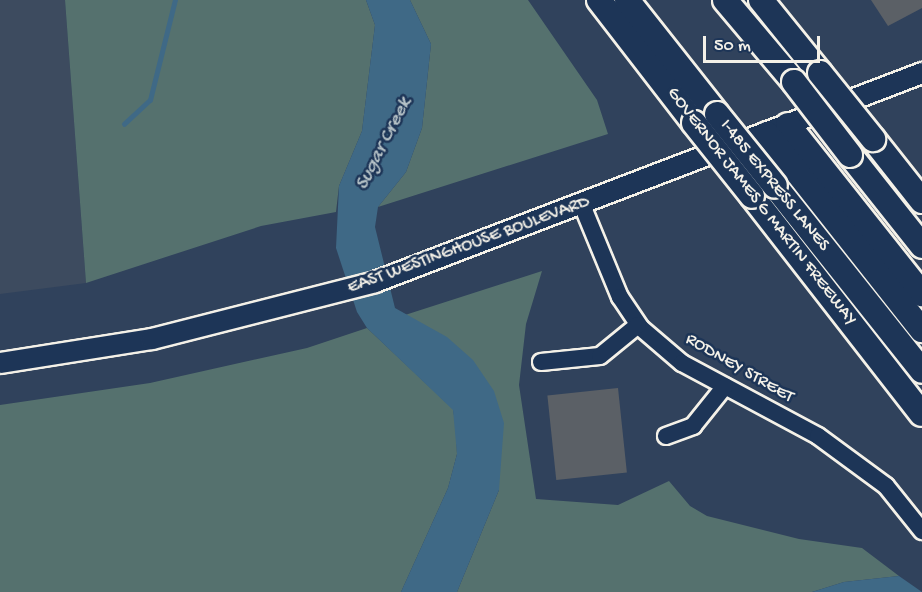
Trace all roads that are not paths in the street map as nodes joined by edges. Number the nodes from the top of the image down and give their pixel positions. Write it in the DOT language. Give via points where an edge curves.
graph roads {
  1 [pos="599,0"];
  2 [pos="627,0"];
  3 [pos="725,0"];
  4 [pos="761,0"];
  5 [pos="922,73"];
  6 [pos="777,130"];
  7 [pos="922,201"];
  8 [pos="582,205"];
  9 [pos="922,246"];
  10 [pos="922,294"];
  11 [pos="638,324"];
  12 [pos="922,330"];
  13 [pos="541,362"];
  14 [pos="0,363"];
  15 [pos="922,371"];
  16 [pos="725,386"];
  17 [pos="922,414"];
  18 [pos="666,436"];
  19 [pos="922,531"];
  1 -- 17 [label="highway, GOVERNOR JAMES G MARTIN FREEWAY, bridge"];
  2 -- 15 [label="highway, I-485 EXPRESS LANES, bridge"];
  3 -- 9 [label="highway, bridge"];
  4 -- 7 [label="highway, bridge"];
  5 -- 6 [label="main road, EAST WESTINGHOUSE BOULEVARD"];
  6 -- 8 [label="main road, EAST WESTINGHOUSE BOULEVARD"];
  6 -- 10 [label="highway"];
  6 -- 12 [label="highway"];
  8 -- 11 [label="street, RODNEY STREET" via="620,297"];
  8 -- 14 [label="main road, EAST WESTINGHOUSE BOULEVARD" via="428,264 244,319 77,353"];
  11 -- 13 [label="street" via="600,356"];
  11 -- 16 [label="street, RODNEY STREET" via="682,363"];
  16 -- 18 [label="street" via="693,426"];
  16 -- 19 [label="street, RODNEY STREET" via="819,436 885,486"];
}
